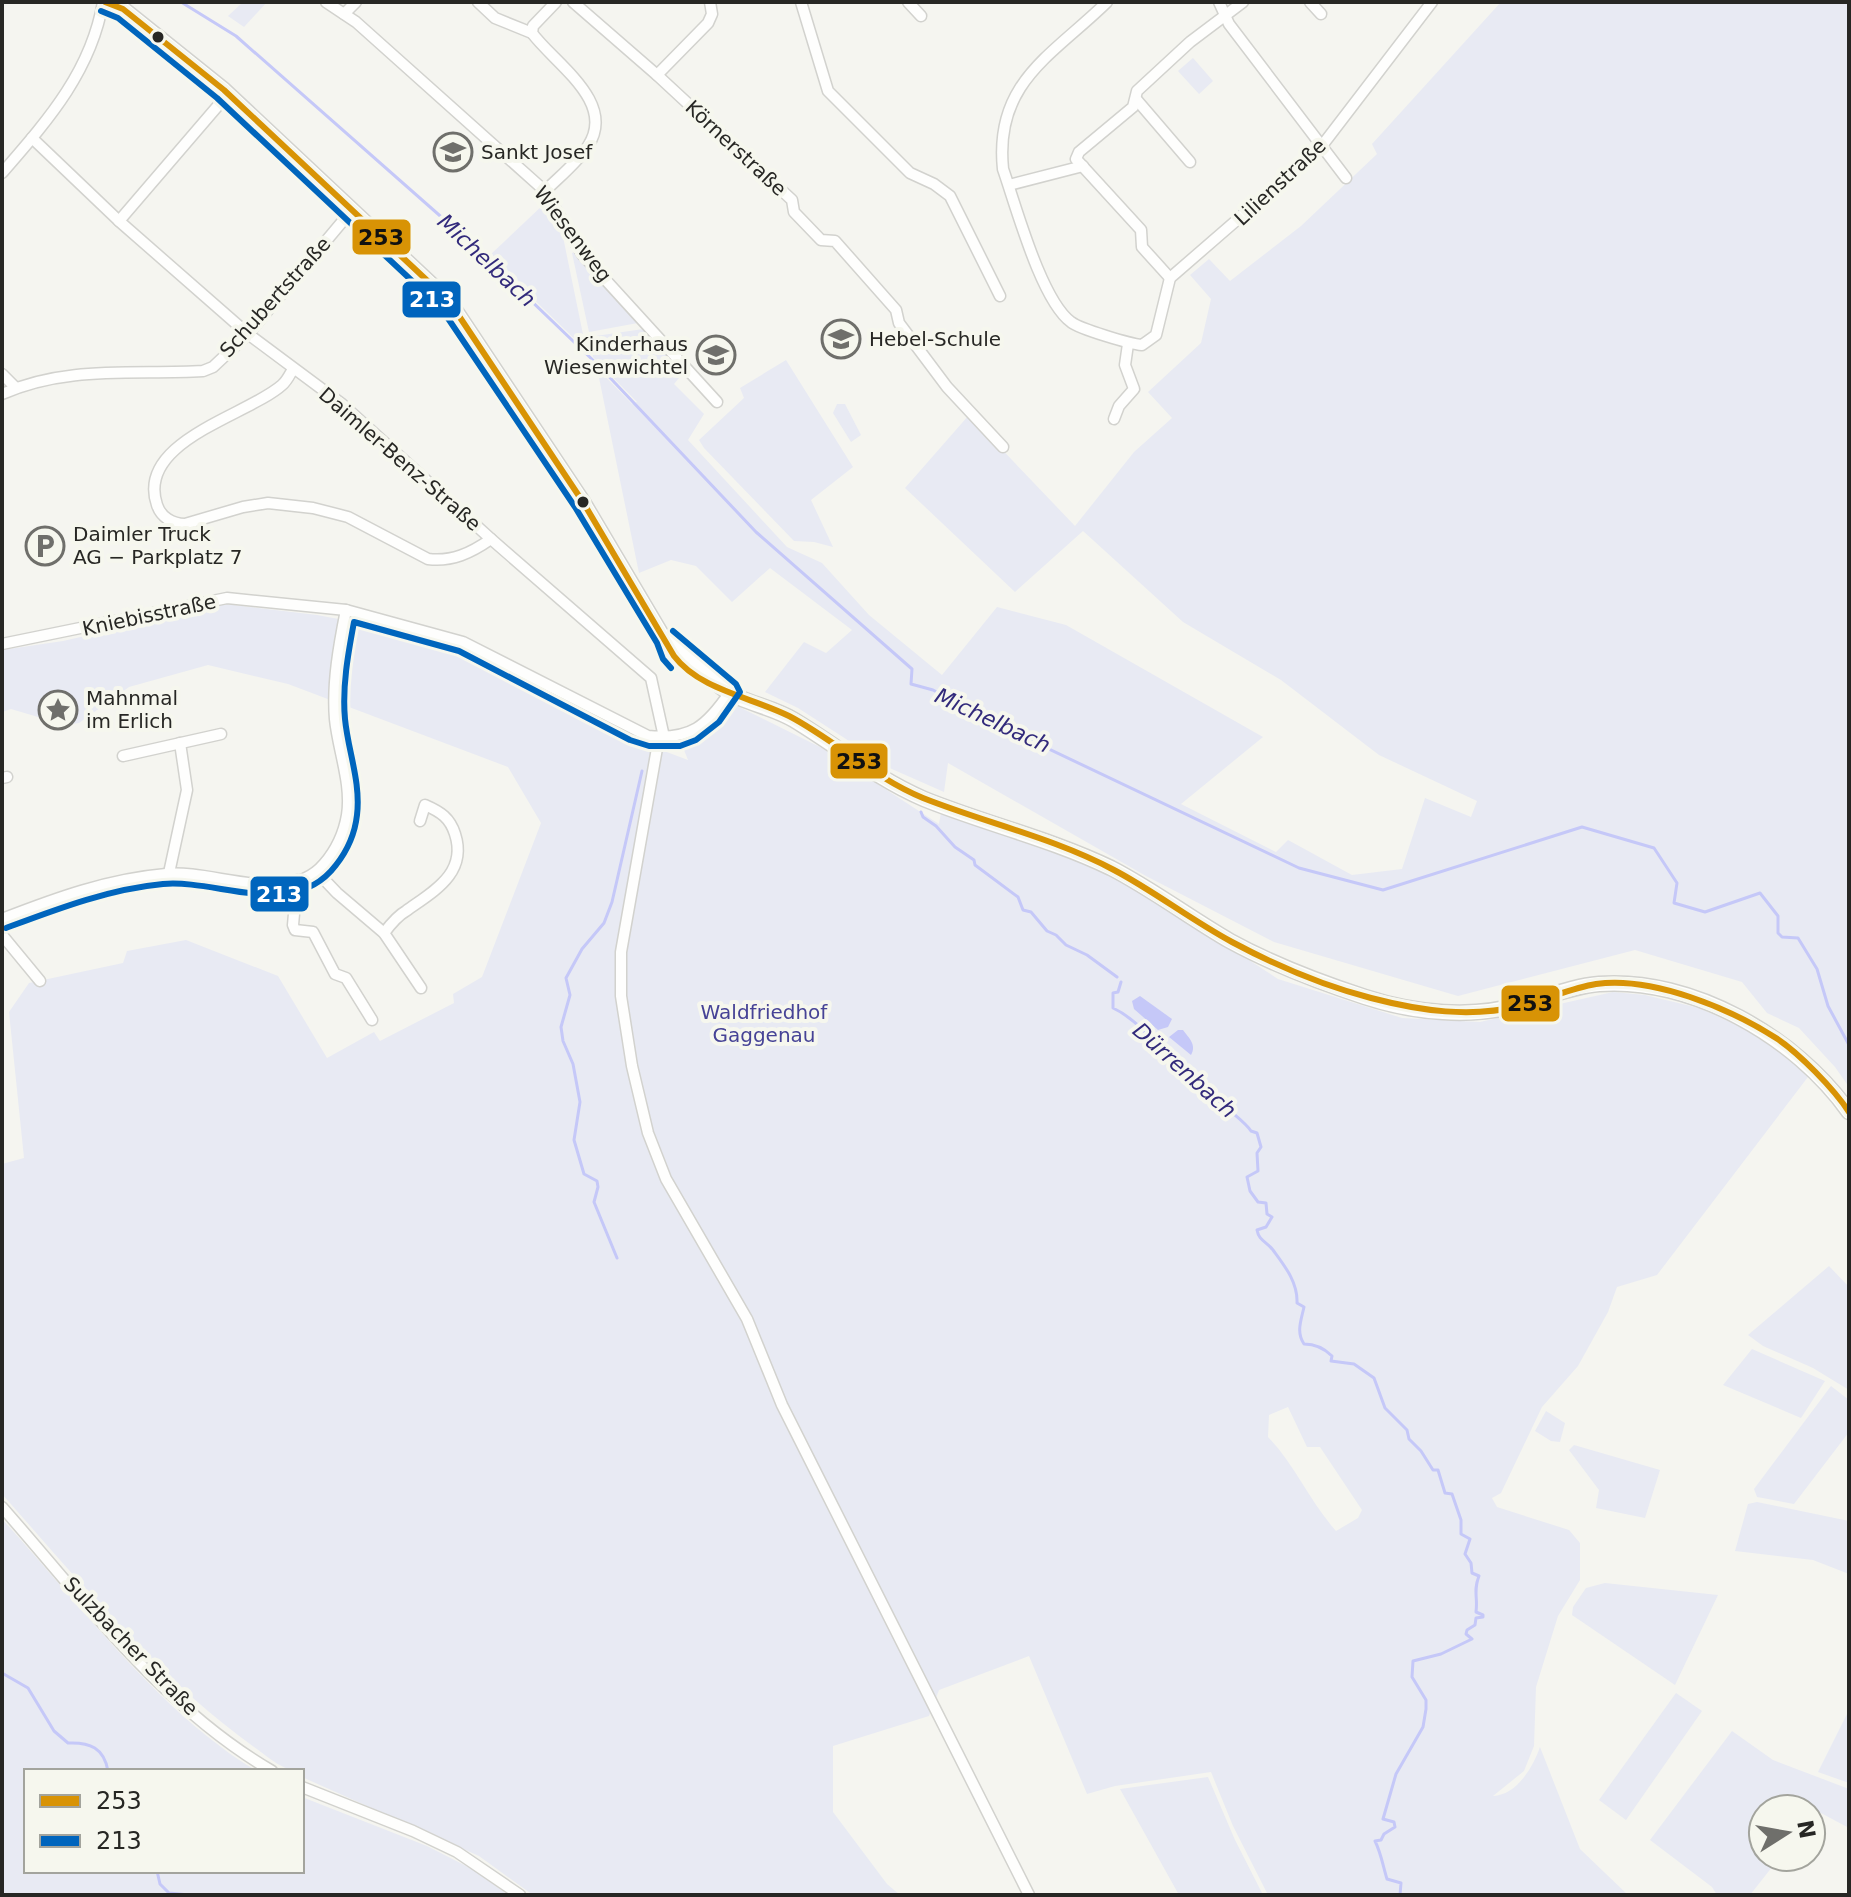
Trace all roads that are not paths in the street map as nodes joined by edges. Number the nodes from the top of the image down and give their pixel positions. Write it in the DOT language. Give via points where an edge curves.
graph roads {
  1 [pos="104,2"];
  2 [pos="326,2"];
  3 [pos="356,2"];
  4 [pos="478,2"];
  5 [pos="556,2"];
  6 [pos="573,2"];
  7 [pos="710,2"];
  8 [pos="801,2"];
  9 [pos="908,2"];
  10 [pos="1107,2"];
  11 [pos="1219,2"];
  12 [pos="1243,2"];
  13 [pos="1310,2"];
  14 [pos="1432,2"];
  15 [pos="344,14"];
  16 [pos="1321,14"];
  17 [pos="921,16"];
  18 [pos="1224,17"];
  19 [pos="532,33"];
  20 [pos="657,75"];
  21 [pos="228,94"];
  22 [pos="1136,99"];
  23 [pos="32,138"];
  24 [pos="1321,147"];
  25 [pos="1190,162"];
  26 [pos="1083,166"];
  27 [pos="2,173"];
  28 [pos="1346,178"];
  29 [pos="1009,185"];
  30 [pos="545,191"];
  31 [pos="352,210"];
  32 [pos="119,221"];
  33 [pos="1170,278"];
  34 [pos="1000,296"];
  35 [pos="248,334"];
  36 [pos="1128,344"];
  37 [pos="293,369"];
  38 [pos="2,374"];
  39 [pos="16,388"];
  40 [pos="2,394"];
  41 [pos="717,402"];
  42 [pos="1114,419"];
  43 [pos="1003,447"];
  44 [pos="491,539"];
  45 [pos="346,610"];
  46 [pos="2,644"];
  47 [pos="726,689"];
  48 [pos="221,734"];
  49 [pos="661,737"];
  50 [pos="180,743"];
  51 [pos="123,756"];
  52 [pos="420,821"];
  53 [pos="317,872"];
  54 [pos="169,873"];
  55 [pos="297,880"];
  56 [pos="2,919"];
  57 [pos="384,933"];
  58 [pos="2,935"];
  59 [pos="40,981"];
  60 [pos="421,988"];
  61 [pos="372,1020"];
  62 [pos="1849,1112"];
  63 [pos="2,1507"];
  64 [pos="269,1769"];
  65 [pos="304,1788"];
  66 [pos="520,1895"];
  67 [pos="1029,1895"];
  1 -- 21 [label="main road" via="123,9"];
  1 -- 23 [label="street" via="79,71 63,101"];
  2 -- 15 [label="street, Wiesenweg"];
  3 -- 15 [label="street"];
  4 -- 19 [label="street" via="495,18"];
  5 -- 19 [label="street"];
  6 -- 20 [label="street, Körnerstraße"];
  7 -- 20 [label="street" via="708,23"];
  8 -- 34 [label="street" via="828,91 910,173 950,196"];
  9 -- 17 [label="street"];
  10 -- 29 [label="street" via="1031,71 1014,96 1001,150"];
  11 -- 18 [label="street"];
  12 -- 18 [label="street"];
  13 -- 16 [label="street"];
  14 -- 24 [label="street, Lilienstraße"];
  15 -- 30 [label="street, Wiesenweg"];
  18 -- 22 [label="street" via="1137,91"];
  18 -- 24 [label="street"];
  19 -- 30 [label="street" via="582,88 595,116 588,147"];
  20 -- 43 [label="street, Körnerstraße" via="792,200 794,212 821,240 835,241 896,310 899,323 947,387"];
  21 -- 31 [label="main road"];
  21 -- 32 [label="street"];
  22 -- 25 [label="street"];
  22 -- 26 [label="street" via="1079,152 1076,159"];
  23 -- 27 [label="street"];
  23 -- 32 [label="street, Daimler-Benz-Straße"];
  24 -- 28 [label="street"];
  24 -- 33 [label="street, Lilienstraße"];
  26 -- 29 [label="street"];
  26 -- 33 [label="street" via="1141,230 1142,247"];
  29 -- 36 [label="street" via="1044,287 1071,322"];
  30 -- 41 [label="street, Wiesenweg" via="582,254"];
  31 -- 35 [label="street, Schubertstraße"];
  31 -- 47 [label="main road" via="456,311 583,502 672,655 709,686"];
  32 -- 35 [label="street, Daimler-Benz-Straße"];
  33 -- 36 [label="street" via="1156,335 1142,345"];
  35 -- 37 [label="street, Daimler-Benz-Straße"];
  35 -- 39 [label="street, Schubertstraße" via="203,371 97,373"];
  36 -- 42 [label="street" via="1125,365 1134,389"];
  37 -- 44 [label="street, Daimler-Benz-Straße" via="342,404"];
  37 -- 44 [label="street" via="282,385 169,455 155,488 163,516 194,524 268,503 313,508 348,517 428,559 442,561"];
  38 -- 39 [label="street"];
  39 -- 40 [label="street, Schubertstraße"];
  44 -- 49 [label="street, Daimler-Benz-Straße" via="651,678"];
  45 -- 46 [label="street, Kniebisstraße" via="227,598"];
  45 -- 49 [label="street, Kniebisstraße" via="463,642 635,731"];
  45 -- 53 [label="street" via="335,716 349,804 343,834"];
  47 -- 49 [label="street" via="700,727"];
  47 -- 62 [label="main road" via="790,717 921,797 1114,870 1232,942 1305,976 1369,998 1435,1012 1485,1012 1596,984 1641,983 1676,992 1778,1039"];
  48 -- 50 [label="street"];
  49 -- 67 [label="street" via="621,952 621,996 648,1133 666,1179 747,1319 789,1419"];
  50 -- 51 [label="street"];
  50 -- 54 [label="street" via="187,790"];
  52 -- 57 [label="street" via="425,805 447,818 457,839 454,868 442,886 404,911"];
  53 -- 55 [label="street"];
  53 -- 57 [label="street"];
  54 -- 55 [label="street" via="262,884"];
  54 -- 56 [label="street" via="101,884"];
  55 -- 61 [label="street" via="295,930 313,932 335,974 346,978"];
  57 -- 60 [label="street"];
  58 -- 59 [label="street"];
  63 -- 64 [label="street, Sulzbacher Straße" via="172,1695"];
  65 -- 66 [label="street" via="457,1852"];
}
